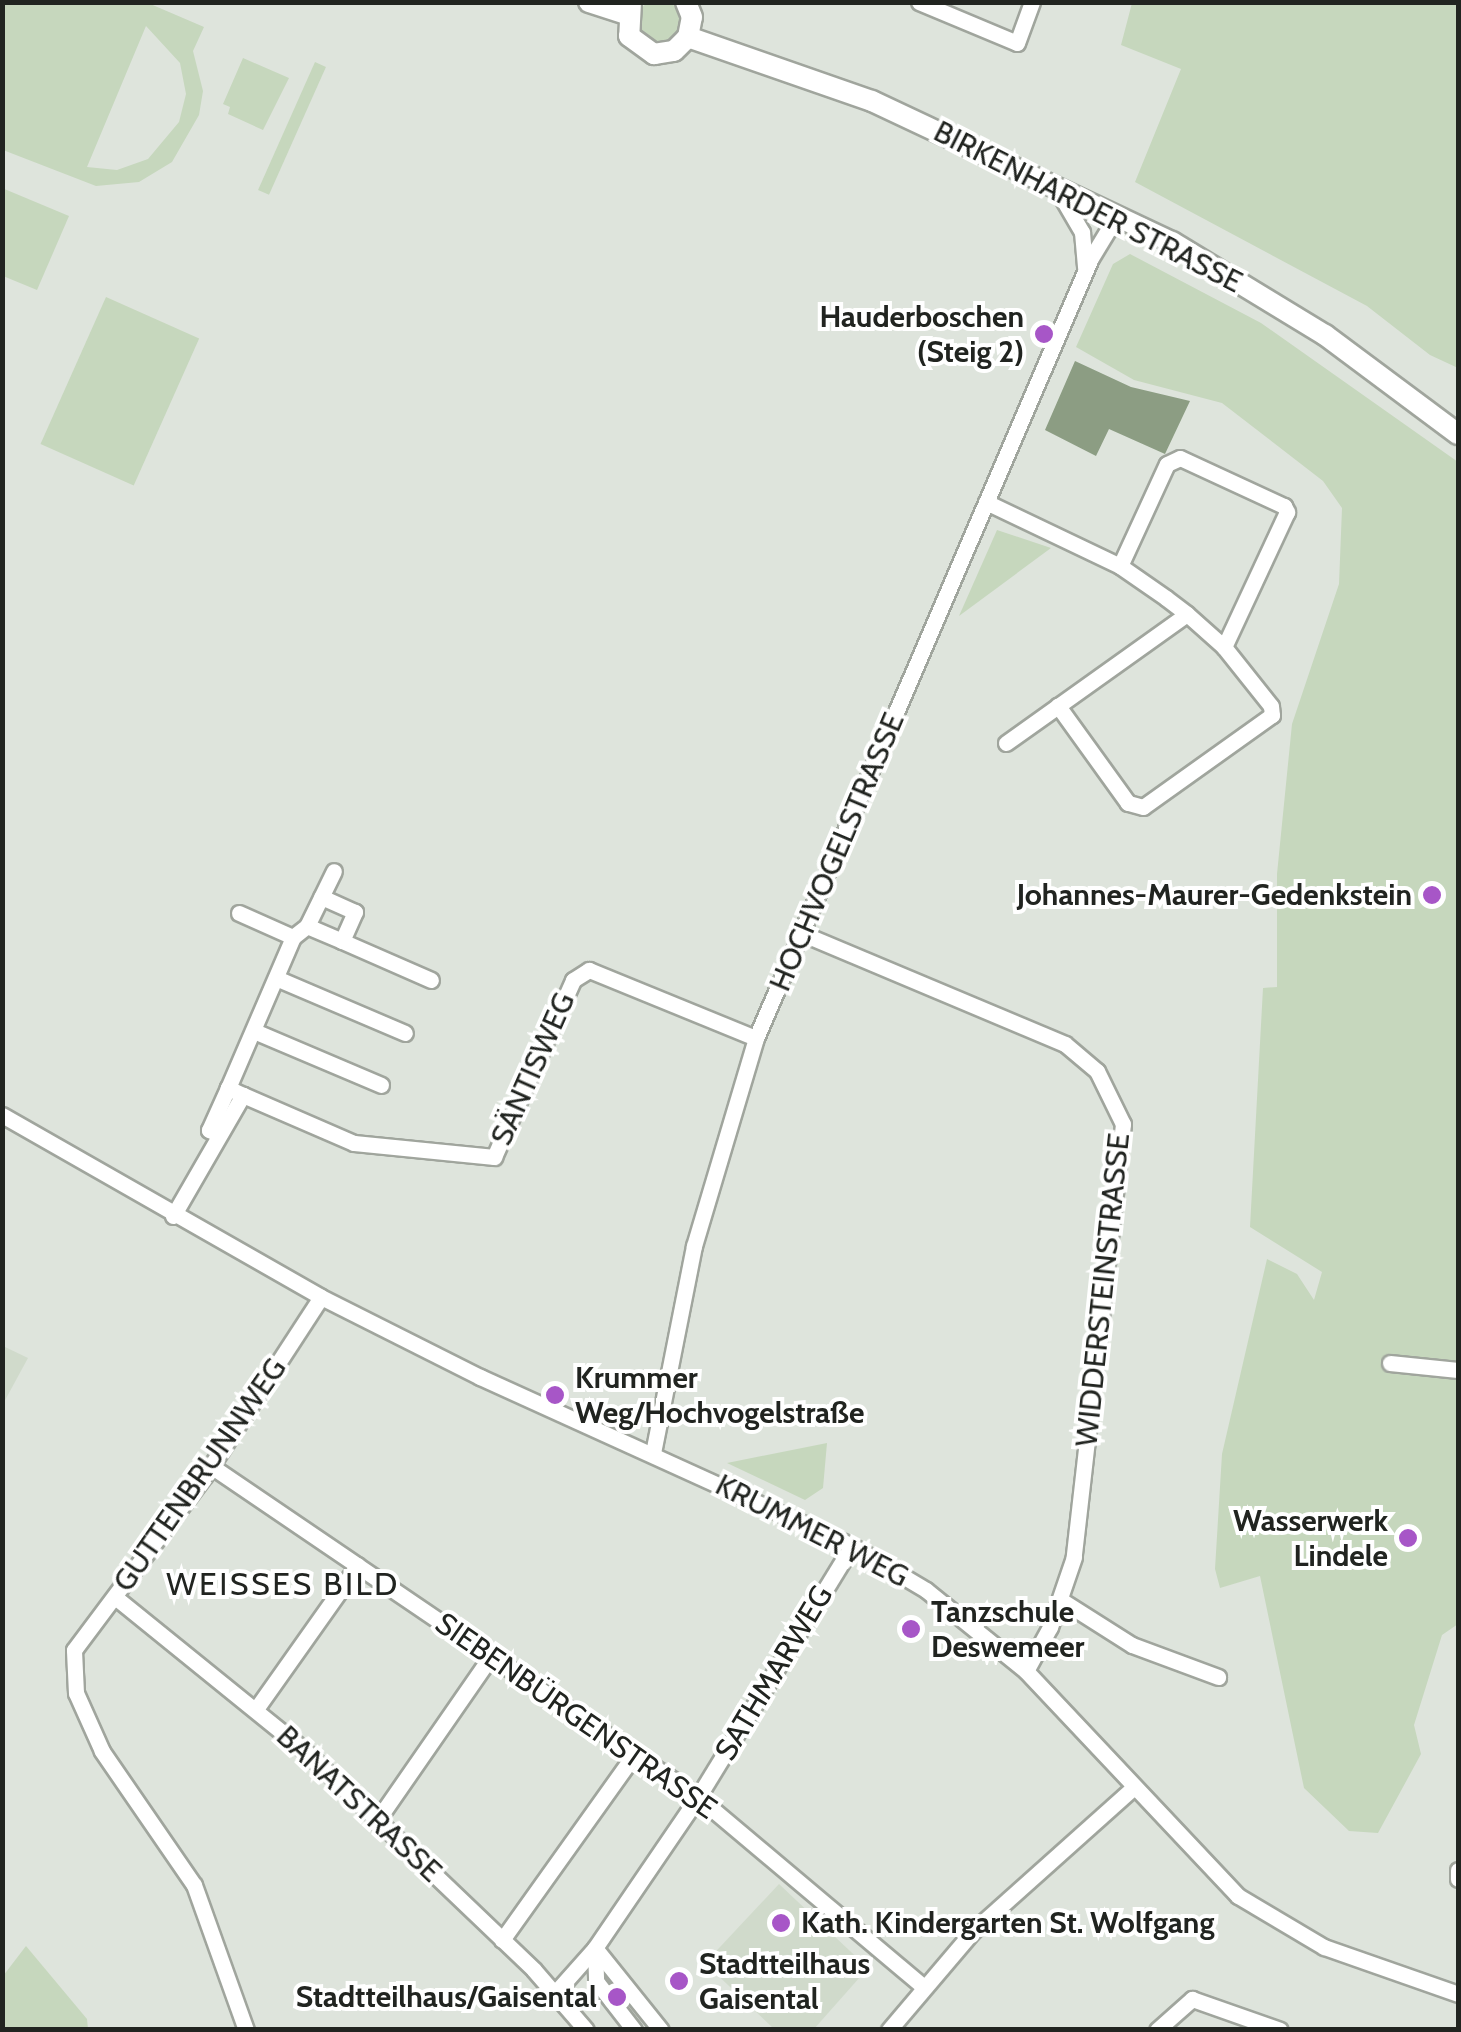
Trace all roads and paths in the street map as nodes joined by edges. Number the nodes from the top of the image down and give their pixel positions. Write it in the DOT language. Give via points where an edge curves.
graph roads {
  1 [pos="589,2"];
  2 [pos="686,2"];
  3 [pos="919,2"];
  4 [pos="1032,2"];
  5 [pos="629,8"];
  6 [pos="688,37"];
  7 [pos="1052,184"];
  8 [pos="1117,216"];
  9 [pos="1086,272"];
  10 [pos="1458,434"];
  11 [pos="986,502"];
  12 [pos="1120,566"];
  13 [pos="1187,614"];
  14 [pos="1224,647"];
  15 [pos="1058,706"];
  16 [pos="1006,743"];
  17 [pos="334,871"];
  18 [pos="320,897"];
  19 [pos="239,913"];
  20 [pos="306,926"];
  21 [pos="801,933"];
  22 [pos="293,938"];
  23 [pos="342,941"];
  24 [pos="276,978"];
  25 [pos="431,980"];
  26 [pos="254,1031"];
  27 [pos="405,1033"];
  28 [pos="756,1038"];
  29 [pos="381,1084"];
  30 [pos="236,1092"];
  31 [pos="2,1115"];
  32 [pos="173,1216"];
  33 [pos="322,1297"];
  34 [pos="1390,1363"];
  35 [pos="1458,1370"];
  36 [pos="652,1453"];
  37 [pos="211,1466"];
  38 [pos="852,1546"];
  39 [pos="358,1564"];
  40 [pos="115,1597"];
  41 [pos="1061,1600"];
  42 [pos="490,1656"];
  43 [pos="1026,1671"];
  44 [pos="1218,1676"];
  45 [pos="256,1708"];
  46 [pos="634,1755"];
  47 [pos="1134,1787"];
  48 [pos="698,1798"];
  49 [pos="376,1822"];
  50 [pos="1458,1870"];
  51 [pos="1458,1879"];
  52 [pos="502,1940"];
  53 [pos="595,1948"];
  54 [pos="924,1987"];
  55 [pos="555,1993"];
  56 [pos="1458,1994"];
  57 [pos="246,2030"];
  58 [pos="586,2030"];
  59 [pos="634,2030"];
  60 [pos="662,2030"];
  61 [pos="889,2030"];
  62 [pos="1157,2030"];
  63 [pos="1280,2030"];
  1 -- 5 [label="main road"];
  2 -- 6 [label="main road" via="692,18"];
  3 -- 4 [label="street" via="1017,44"];
  5 -- 6 [label="main road" via="629,36 644,52 674,51"];
  6 -- 7 [label="main road, BIRKENHARDER STRASSE" via="872,101"];
  7 -- 8 [label="main road, BIRKENHARDER STRASSE"];
  7 -- 9 [label="street" via="1082,232"];
  8 -- 9 [label="street, HOCHVOGELSTRASSE"];
  8 -- 10 [label="main road, BIRKENHARDER STRASSE" via="1325,335"];
  9 -- 11 [label="street, HOCHVOGELSTRASSE"];
  11 -- 12 [label="street"];
  11 -- 21 [label="street, HOCHVOGELSTRASSE"];
  12 -- 13 [label="street"];
  12 -- 14 [label="street" via="1168,464 1180,458 1284,506 1287,512"];
  13 -- 14 [label="street"];
  13 -- 15 [label="street"];
  14 -- 15 [label="street" via="1272,715 1143,808 1128,804"];
  15 -- 16 [label="street"];
  17 -- 18 [label="street"];
  18 -- 20 [label="street"];
  18 -- 23 [label="street" via="355,912"];
  19 -- 22 [label="street"];
  20 -- 22 [label="street"];
  20 -- 23 [label="street"];
  21 -- 28 [label="street, HOCHVOGELSTRASSE"];
  21 -- 41 [label="street, WIDDERSTEINSTRASSE" via="1065,1044 1097,1070 1123,1124 1074,1557"];
  22 -- 24 [label="street"];
  23 -- 25 [label="street"];
  24 -- 26 [label="street"];
  24 -- 27 [label="street"];
  26 -- 29 [label="street"];
  26 -- 30 [label="street"];
  28 -- 30 [label="street, SÄNTISWEG" via="589,970 574,980 494,1157 354,1143"];
  28 -- 36 [label="street, HOCHVOGELSTRASSE" via="694,1246"];
  30 -- 32 [label="street" via="224,1136 218,1134"];
  31 -- 32 [label="street, KRUMMER WEG"];
  32 -- 33 [label="street, KRUMMER WEG"];
  33 -- 36 [label="street, KRUMMER WEG" via="480,1378"];
  33 -- 37 [label="street, GUTTENBRUNNWEG"];
  34 -- 35 [label="street"];
  36 -- 38 [label="street, KRUMMER WEG"];
  37 -- 39 [label="street, SIEBENBÜRGENSTRASSE"];
  37 -- 40 [label="street, GUTTENBRUNNWEG"];
  38 -- 43 [label="street, KRUMMER WEG" via="944,1602"];
  38 -- 48 [label="street, SATHMARWEG"];
  39 -- 42 [label="street, SIEBENBÜRGENSTRASSE"];
  39 -- 45 [label="street"];
  40 -- 45 [label="street, BANATSTRASSE"];
  40 -- 57 [label="street, GUTTENBRUNNWEG" via="74,1650 76,1693 102,1752 194,1885"];
  41 -- 43 [label="street, WIDDERSTEINSTRASSE"];
  41 -- 44 [label="street" via="1132,1646"];
  42 -- 46 [label="street, SIEBENBÜRGENSTRASSE"];
  42 -- 49 [label="street"];
  43 -- 47 [label="street, KRUMMER WEG"];
  45 -- 49 [label="street, BANATSTRASSE"];
  46 -- 48 [label="street, SIEBENBÜRGENSTRASSE"];
  46 -- 52 [label="street"];
  47 -- 54 [label="street" via="1014,1892"];
  47 -- 56 [label="street, KRUMMER WEG" via="1210,1874 1277,1923 1367,1966"];
  48 -- 53 [label="street, SATHMARWEG"];
  48 -- 54 [label="street, SIEBENBÜRGENSTRASSE"];
  49 -- 52 [label="street, BANATSTRASSE"];
  50 -- 51 [label="street"];
  52 -- 55 [label="street, BANATSTRASSE"];
  53 -- 55 [label="street, SATHMARWEG"];
  53 -- 59 [label="street" via="596,1980"];
  53 -- 60 [label="street"];
  54 -- 61 [label="street"];
  55 -- 58 [label="street, BANATSTRASSE"];
  62 -- 63 [label="street" via="1192,1999"];
}
